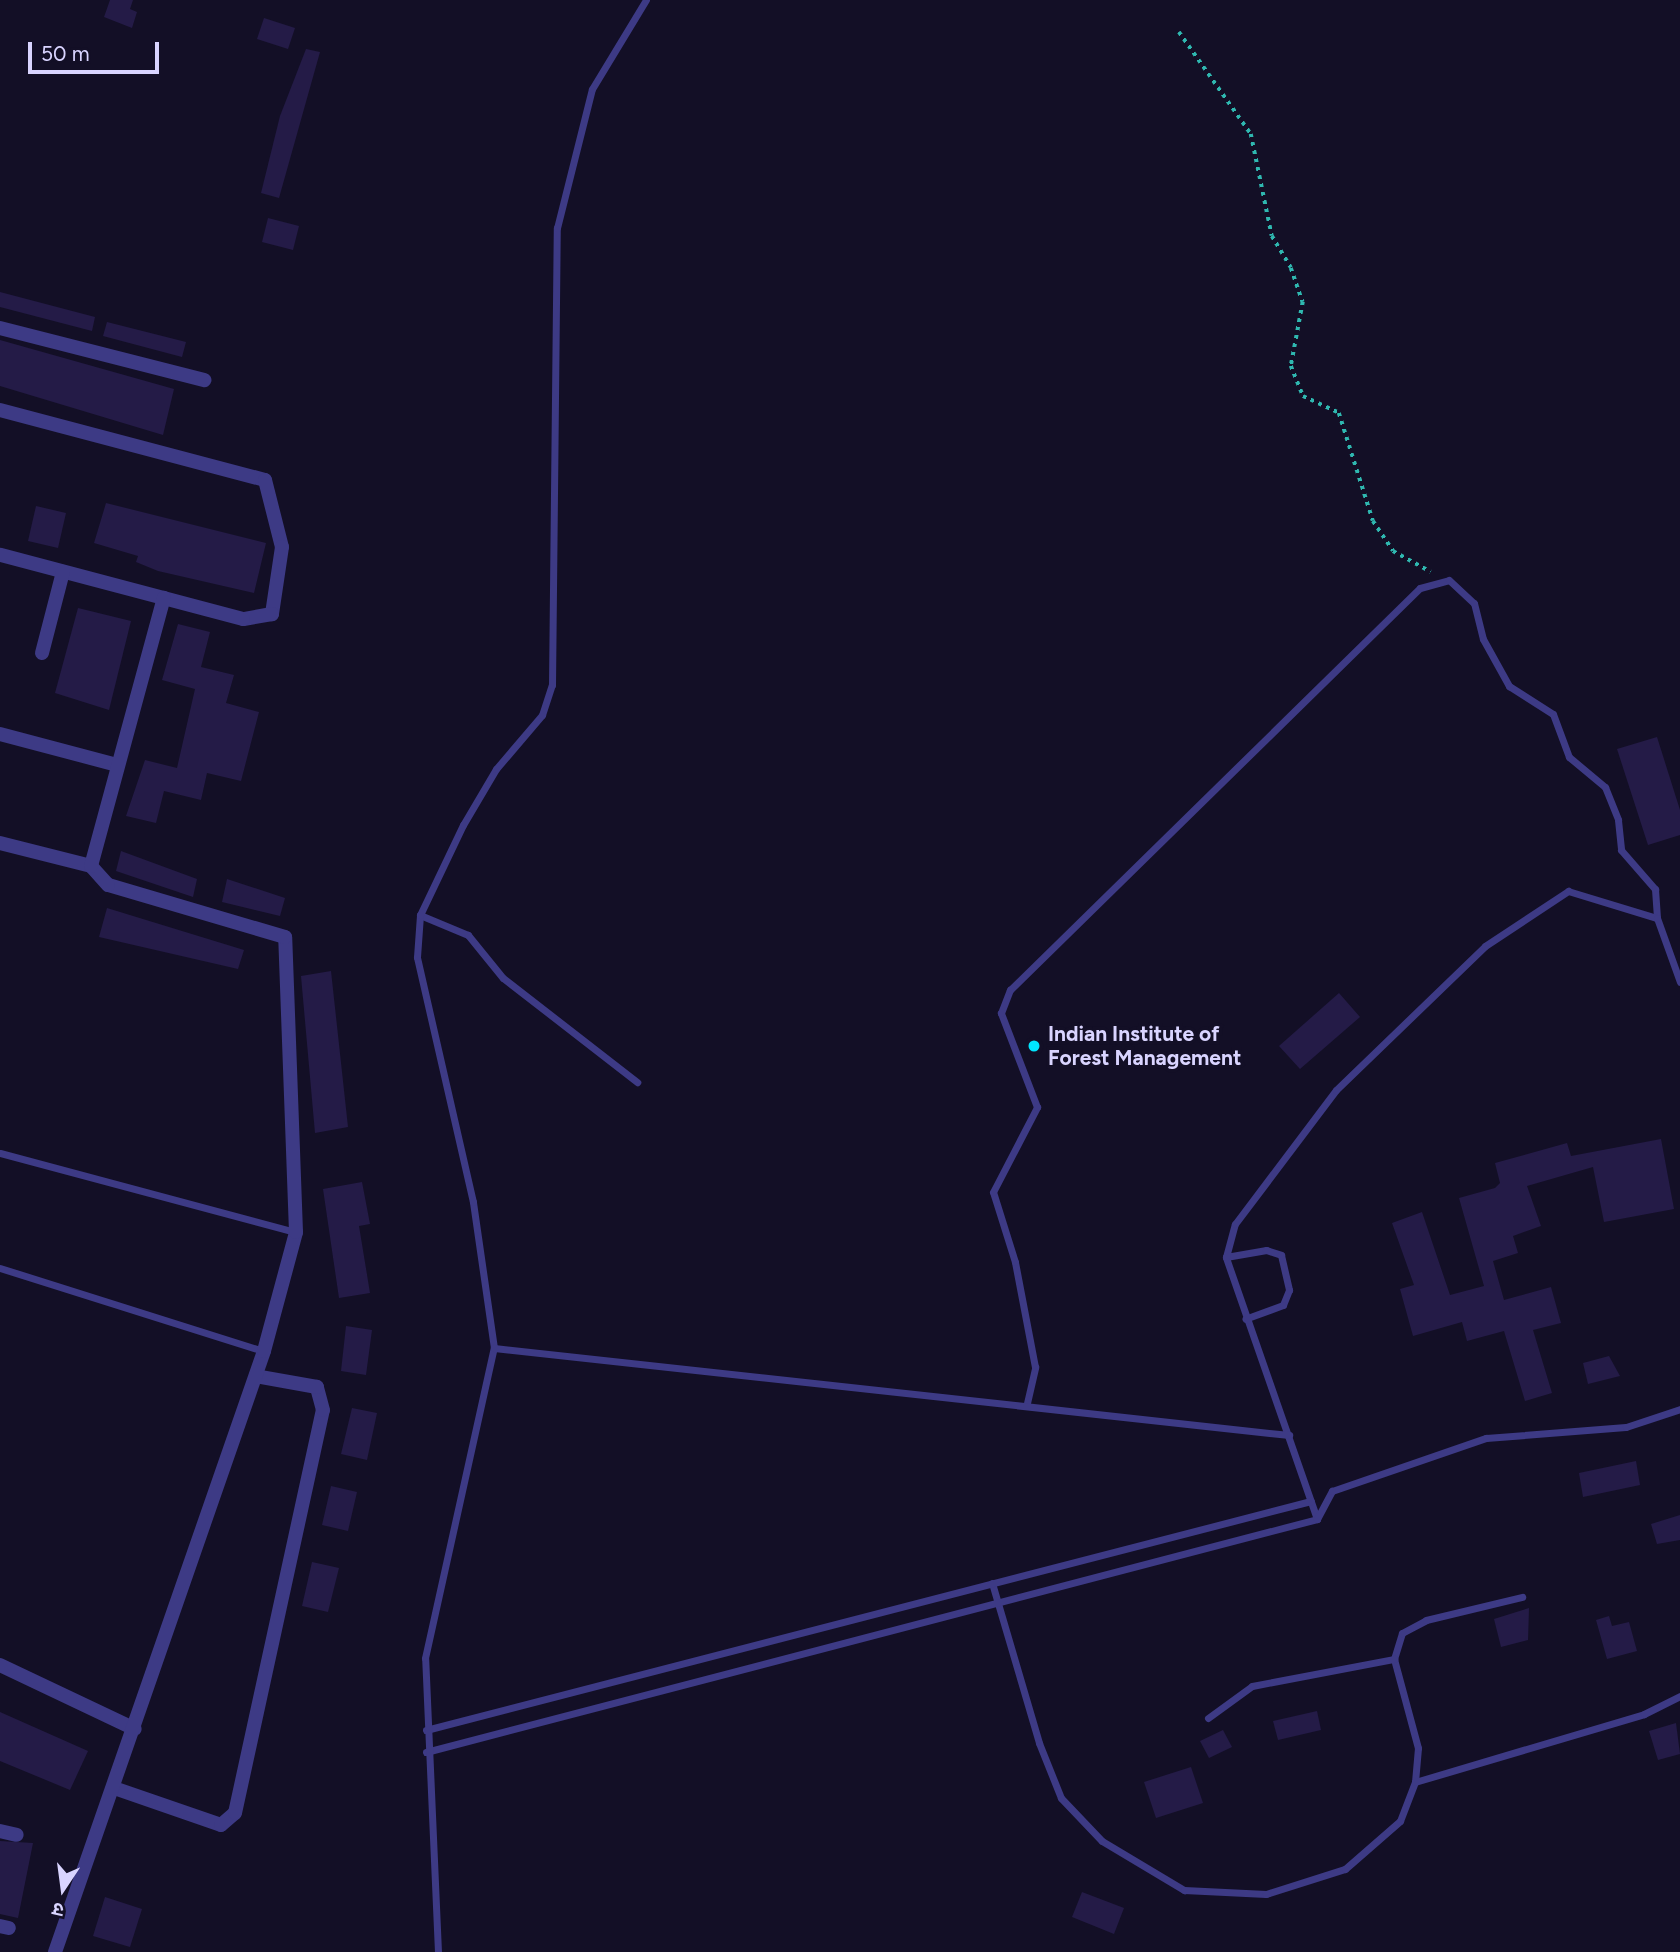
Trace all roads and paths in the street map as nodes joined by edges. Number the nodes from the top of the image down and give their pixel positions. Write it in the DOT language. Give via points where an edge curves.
graph roads {
  1 [pos="646,0"];
  2 [pos="1179,32"];
  3 [pos="0,328"];
  4 [pos="204,380"];
  5 [pos="0,410"];
  6 [pos="0,555"];
  7 [pos="64,572"];
  8 [pos="1449,580"];
  9 [pos="164,598"];
  10 [pos="42,653"];
  11 [pos="0,734"];
  12 [pos="117,765"];
  13 [pos="0,843"];
  14 [pos="92,866"];
  15 [pos="420,915"];
  16 [pos="1657,918"];
  17 [pos="1680,982"];
  18 [pos="637,1082"];
  19 [pos="0,1153"];
  20 [pos="296,1232"];
  21 [pos="1226,1257"];
  22 [pos="0,1268"];
  23 [pos="1245,1319"];
  24 [pos="495,1348"];
  25 [pos="264,1351"];
  26 [pos="256,1376"];
  27 [pos="1027,1404"];
  28 [pos="1680,1409"];
  29 [pos="1289,1435"];
  30 [pos="1311,1501"];
  31 [pos="1317,1519"];
  32 [pos="992,1583"];
  33 [pos="1522,1597"];
  34 [pos="995,1601"];
  35 [pos="1394,1660"];
  36 [pos="0,1665"];
  37 [pos="1680,1696"];
  38 [pos="1208,1718"];
  39 [pos="135,1729"];
  40 [pos="426,1730"];
  41 [pos="426,1752"];
  42 [pos="1415,1782"];
  43 [pos="114,1788"];
  44 [pos="0,1831"];
  45 [pos="17,1835"];
  46 [pos="55,1952"];
  47 [pos="438,1952"];
  1 -- 15 [label="lane" via="592,89 557,228 552,685 542,715 496,769 463,825"];
  2 -- 8 [label="path" via="1251,134 1272,236 1291,268 1303,302 1291,366 1303,396 1339,413 1373,521 1393,551"];
  3 -- 4 [label="street"];
  5 -- 9 [label="street" via="265,480 282,547 272,614 243,619"];
  6 -- 7 [label="street"];
  7 -- 9 [label="street"];
  7 -- 10 [label="street"];
  8 -- 16 [label="lane" via="1474,603 1483,639 1509,686 1553,714 1569,757 1605,787 1618,820 1621,850 1655,889"];
  8 -- 27 [label="lane" via="1420,588 1410,596 1010,990 1001,1013 1037,1107 993,1192 1015,1262 1035,1367"];
  9 -- 12 [label="street"];
  11 -- 12 [label="street"];
  12 -- 14 [label="street"];
  13 -- 14 [label="street"];
  14 -- 20 [label="street" via="108,885 285,937"];
  15 -- 18 [label="lane" via="468,935 503,978"];
  15 -- 24 [label="lane" via="417,957 473,1202"];
  16 -- 17 [label="lane"];
  16 -- 21 [label="lane" via="1568,891 1485,946 1336,1090 1235,1224"];
  19 -- 20 [label="lane"];
  20 -- 25 [label="street"];
  21 -- 23 [label="lane"];
  21 -- 23 [label="lane" via="1266,1250 1281,1255 1290,1290 1283,1305"];
  22 -- 25 [label="lane"];
  23 -- 29 [label="lane"];
  24 -- 27 [label="lane"];
  24 -- 40 [label="lane" via="425,1658"];
  25 -- 26 [label="street"];
  26 -- 39 [label="street"];
  26 -- 43 [label="street" via="317,1387 323,1410 235,1813 221,1825"];
  27 -- 29 [label="lane"];
  28 -- 31 [label="lane" via="1626,1427 1486,1438 1332,1491"];
  29 -- 30 [label="lane"];
  30 -- 31 [label="lane"];
  30 -- 32 [label="lane"];
  31 -- 34 [label="lane"];
  32 -- 34 [label="lane"];
  32 -- 40 [label="lane"];
  33 -- 35 [label="lane" via="1426,1620 1402,1633"];
  34 -- 41 [label="lane"];
  34 -- 42 [label="lane" via="1061,1798 1102,1840 1184,1891 1266,1894 1345,1869 1399,1821"];
  35 -- 38 [label="lane" via="1252,1686"];
  35 -- 42 [label="lane" via="1418,1748"];
  36 -- 39 [label="street"];
  37 -- 42 [label="lane" via="1644,1714"];
  39 -- 43 [label="street"];
  40 -- 41 [label="lane"];
  41 -- 47 [label="lane"];
  43 -- 46 [label="street"];
  44 -- 45 [label="street"];
}
